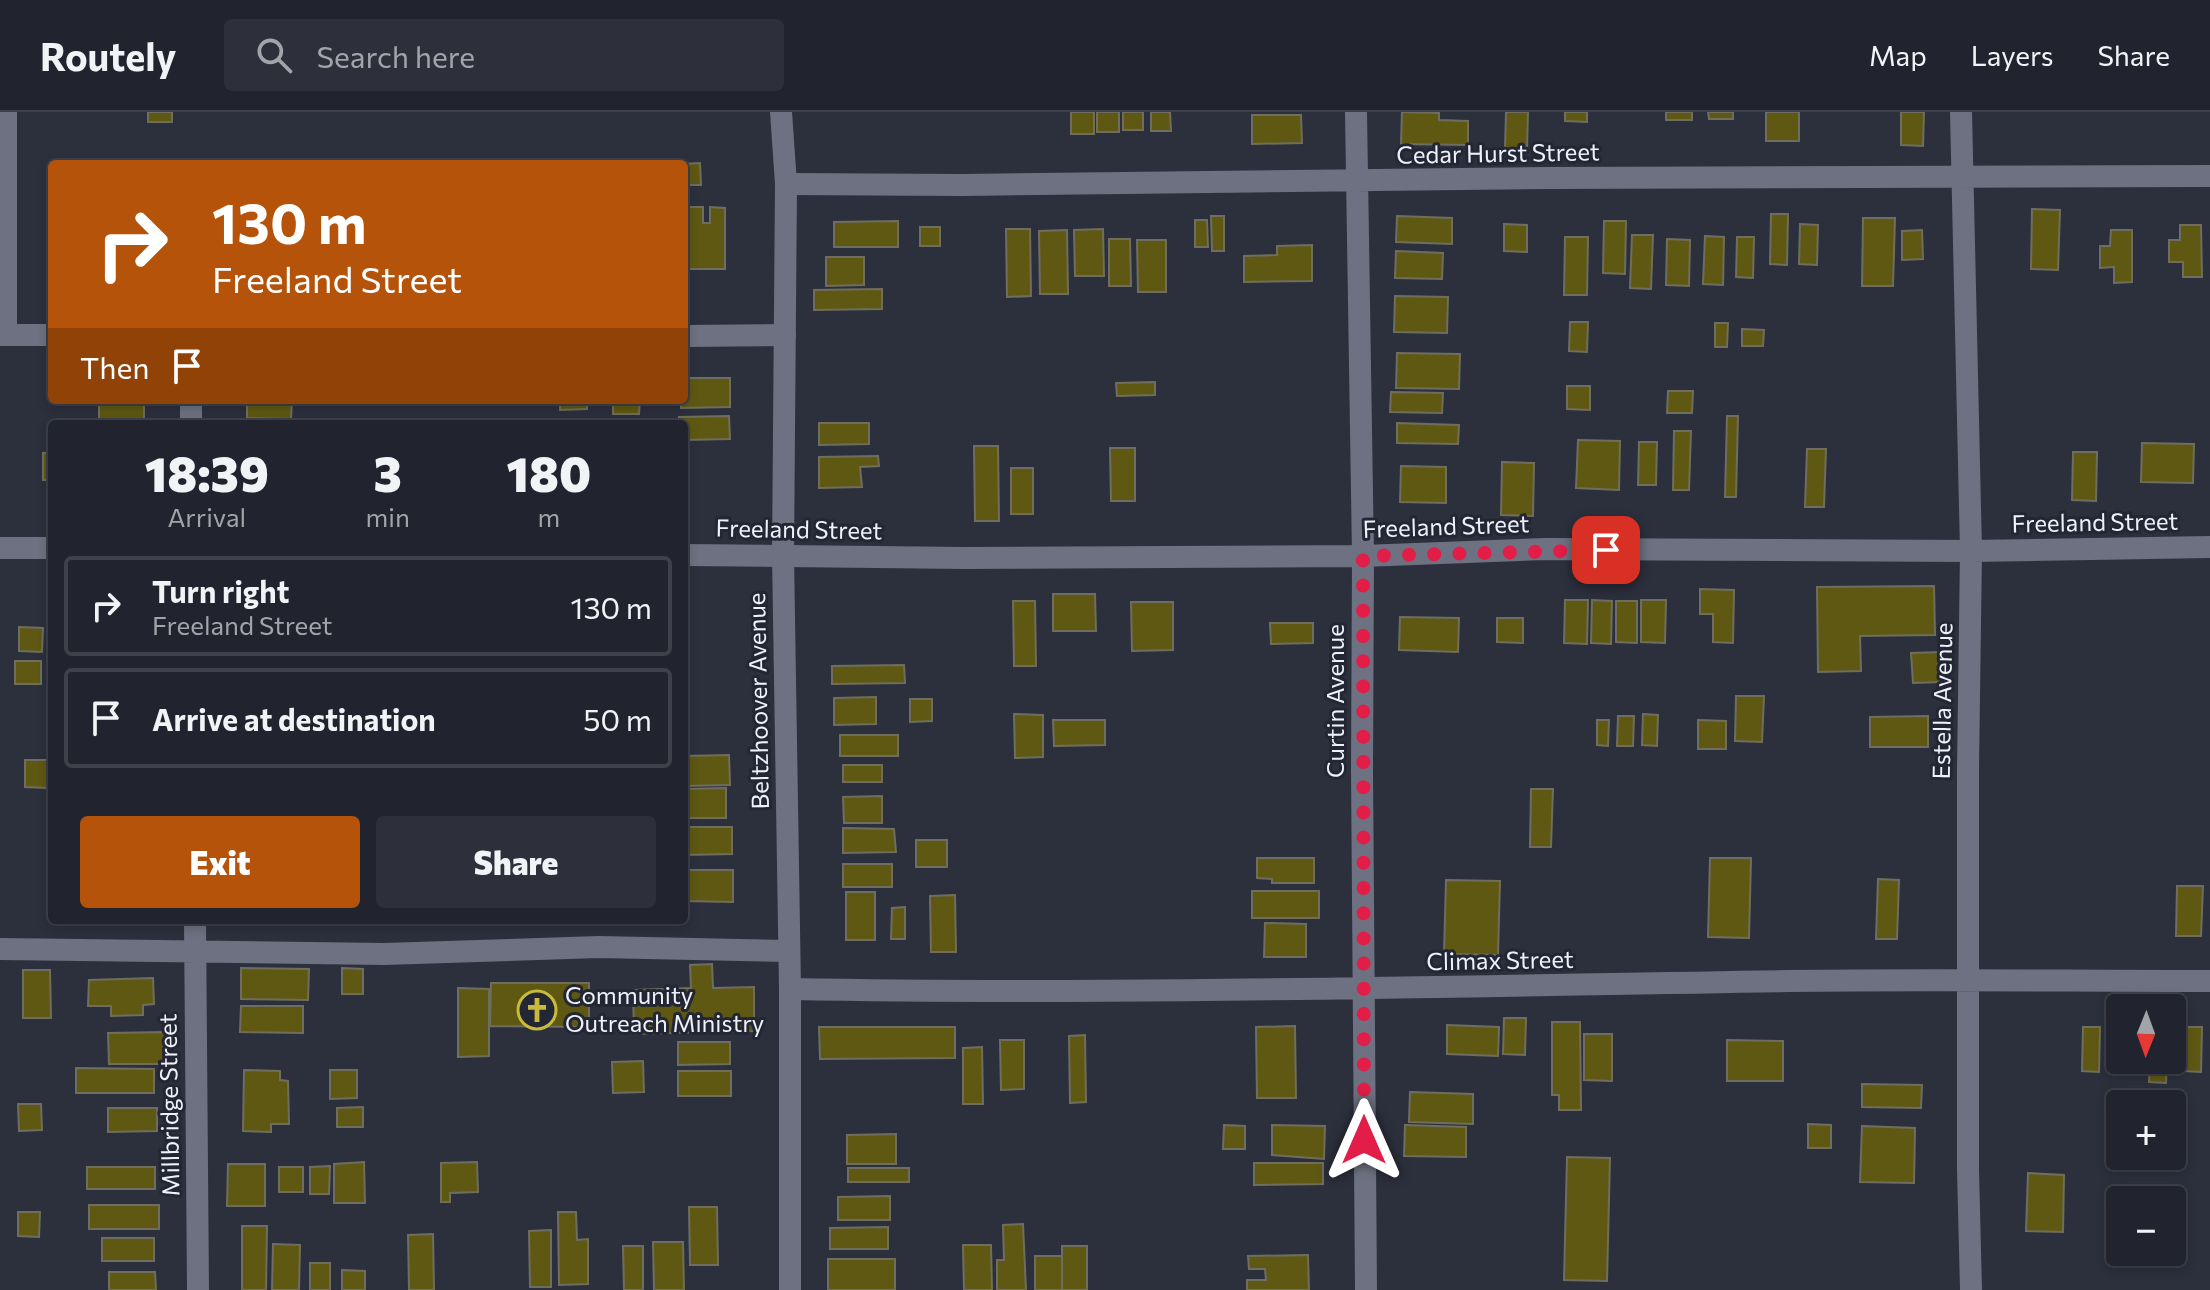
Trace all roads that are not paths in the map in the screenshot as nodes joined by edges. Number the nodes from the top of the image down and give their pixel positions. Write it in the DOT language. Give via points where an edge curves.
graph roads {
  1 [pos="6,112"];
  2 [pos="781,112"];
  3 [pos="1356,112"];
  4 [pos="1961,112"];
  5 [pos="2210,176"];
  6 [pos="1962,178"];
  7 [pos="1356,182"];
  8 [pos="786,184"];
  9 [pos="3,335"];
  10 [pos="48,335"];
  11 [pos="785,335"];
  12 [pos="688,336"];
  13 [pos="2210,547"];
  14 [pos="0,548"];
  15 [pos="48,548"];
  16 [pos="1971,551"];
  17 [pos="688,555"];
  18 [pos="783,555"];
  19 [pos="1363,556"];
  20 [pos="195,924"];
  21 [pos="0,949"];
  22 [pos="194,951"];
  23 [pos="789,951"];
  24 [pos="1970,980"];
  25 [pos="2210,981"];
  26 [pos="790,989"];
  27 [pos="1363,989"];
  28 [pos="198,1290"];
  29 [pos="790,1290"];
  30 [pos="1366,1290"];
  31 [pos="1971,1290"];
  1 -- 9 [label="street"];
  2 -- 8 [label="street, Beltzhoover Avenue"];
  3 -- 7 [label="street, Curtin Avenue"];
  4 -- 6 [label="street, Estella Avenue"];
  5 -- 6 [label="street, Cedar Hurst Street"];
  6 -- 7 [label="street, Cedar Hurst Street"];
  6 -- 16 [label="street, Estella Avenue"];
  7 -- 8 [label="street, Cedar Hurst Street"];
  7 -- 19 [label="street, Curtin Avenue"];
  8 -- 11 [label="street, Beltzhoover Avenue"];
  9 -- 10 [label="street"];
  11 -- 12 [label="street"];
  11 -- 18 [label="street, Beltzhoover Avenue"];
  13 -- 16 [label="street, Freeland Street"];
  14 -- 15 [label="street"];
  16 -- 19 [label="street, Freeland Street" via="1545,549"];
  16 -- 24 [label="street, Estella Avenue"];
  17 -- 18 [label="street, Freeland Street"];
  18 -- 19 [label="street, Freeland Street"];
  18 -- 23 [label="street, Beltzhoover Avenue"];
  19 -- 27 [label="street, Curtin Avenue"];
  20 -- 22 [label="street, Millbridge Street"];
  21 -- 22 [label="street"];
  22 -- 23 [label="street"];
  22 -- 28 [label="street, Millbridge Street"];
  23 -- 26 [label="street, Beltzhoover Avenue"];
  24 -- 25 [label="street, Climax Street"];
  24 -- 27 [label="street, Climax Street"];
  24 -- 31 [label="street, Estella Avenue"];
  26 -- 27 [label="street, Climax Street"];
  26 -- 29 [label="street, Beltzhoover Avenue"];
  27 -- 30 [label="street, Curtin Avenue"];
}
